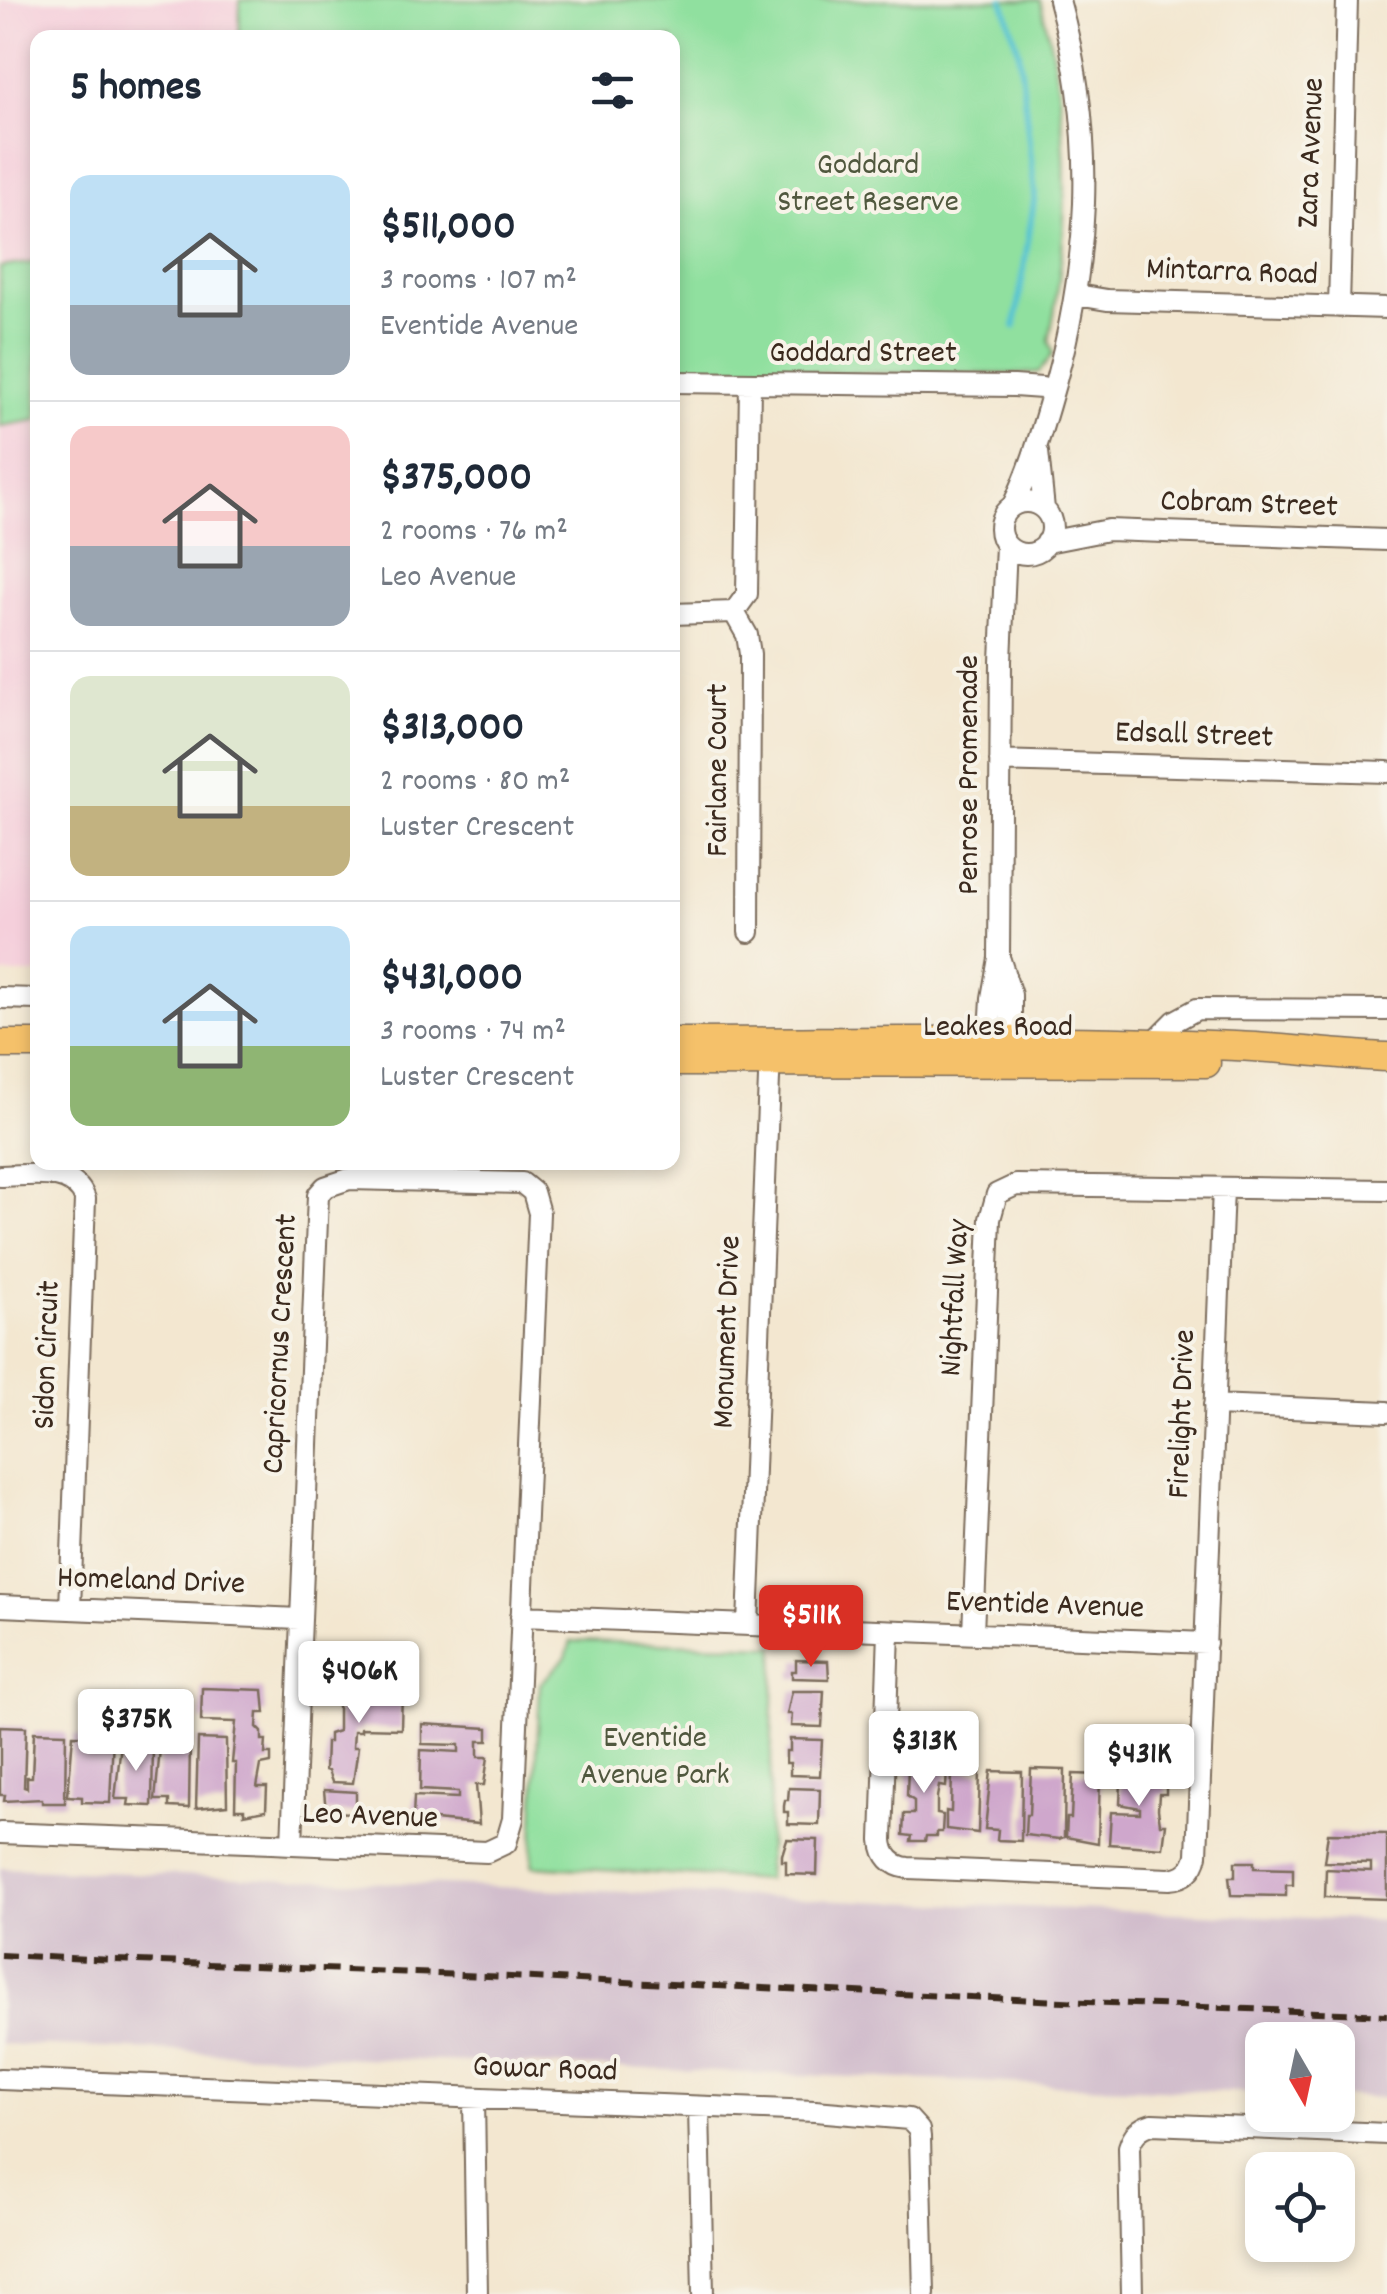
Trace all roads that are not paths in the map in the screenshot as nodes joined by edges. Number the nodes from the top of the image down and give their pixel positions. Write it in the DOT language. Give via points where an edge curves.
graph roads {
  1 [pos="1059,0"];
  2 [pos="1348,0"];
  3 [pos="1076,295"];
  4 [pos="1338,307"];
  5 [pos="1387,308"];
  6 [pos="680,382"];
  7 [pos="750,384"];
  8 [pos="1052,394"];
  9 [pos="1038,445"];
  10 [pos="1014,505"];
  11 [pos="1046,511"];
  12 [pos="1108,530"];
  13 [pos="1387,540"];
  14 [pos="1006,544"];
  15 [pos="1041,547"];
  16 [pos="1006,593"];
  17 [pos="734,612"];
  18 [pos="680,614"];
  19 [pos="1000,761"];
  20 [pos="1387,772"];
  21 [pos="748,932"];
  22 [pos="0,998"];
  23 [pos="30,998"];
  24 [pos="1387,1010"];
  25 [pos="680,1043"];
  26 [pos="0,1044"];
  27 [pos="30,1044"];
  28 [pos="1152,1044"];
  29 [pos="770,1053"];
  30 [pos="1000,1053"];
  31 [pos="1322,1055"];
  32 [pos="1387,1056"];
  33 [pos="680,1061"];
  34 [pos="0,1176"];
  35 [pos="1222,1188"];
  36 [pos="1387,1190"];
  37 [pos="1214,1405"];
  38 [pos="1387,1412"];
  39 [pos="0,1606"];
  40 [pos="70,1609"];
  41 [pos="521,1616"];
  42 [pos="299,1620"];
  43 [pos="748,1625"];
  44 [pos="889,1631"];
  45 [pos="972,1633"];
  46 [pos="1206,1643"];
  47 [pos="0,1833"];
  48 [pos="292,1844"];
  49 [pos="0,2079"];
  50 [pos="474,2098"];
  51 [pos="700,2106"];
  52 [pos="1387,2134"];
  53 [pos="477,2294"];
  54 [pos="703,2294"];
  55 [pos="924,2294"];
  56 [pos="1132,2294"];
  1 -- 3 [label="street" via="1076,75 1085,165"];
  2 -- 4 [label="street, Zara Avenue"];
  3 -- 4 [label="street, Mintarra Road"];
  3 -- 8 [label="street"];
  4 -- 5 [label="street, Mintarra Road"];
  6 -- 7 [label="street, Goddard Street"];
  7 -- 8 [label="street, Goddard Street" via="1014,386"];
  7 -- 17 [label="street" via="749,585"];
  8 -- 9 [label="street"];
  9 -- 10 [label="street"];
  9 -- 11 [label="street"];
  10 -- 11 [label="street" via="1033,502"];
  10 -- 14 [label="street" via="1000,523"];
  11 -- 12 [label="street, Cobram Street"];
  11 -- 15 [label="street" via="1052,528"];
  12 -- 13 [label="street, Cobram Street"];
  12 -- 15 [label="street, Cobram Street"];
  14 -- 15 [label="street" via="1022,554"];
  14 -- 16 [label="street, Penrose Promenade"];
  15 -- 16 [label="street, Penrose Promenade"];
  16 -- 19 [label="street, Penrose Promenade"];
  17 -- 18 [label="street"];
  17 -- 21 [label="street, Fairlane Court" via="750,654"];
  19 -- 20 [label="street, Edsall Street"];
  19 -- 30 [label="street, Penrose Promenade" via="1000,958 992,998"];
  22 -- 23 [label="street"];
  24 -- 28 [label="street" via="1196,1009"];
  25 -- 29 [label="main road, Leakes Road"];
  26 -- 27 [label="main road"];
  28 -- 30 [label="main road, Leakes Road"];
  28 -- 31 [label="main road, Leakes Road"];
  29 -- 30 [label="main road, Leakes Road"];
  29 -- 33 [label="main road, Leakes Road"];
  29 -- 43 [label="street, Monument Drive"];
  30 -- 31 [label="main road, Leakes Road" via="1230,1063"];
  31 -- 32 [label="main road, Leakes Road"];
  34 -- 40 [label="street, Sidon Circuit" via="68,1178 85,1199"];
  35 -- 36 [label="street"];
  35 -- 37 [label="street, Firelight Drive"];
  35 -- 45 [label="street, Nightfall Way" via="1016,1185 992,1200"];
  37 -- 38 [label="street"];
  37 -- 46 [label="street, Firelight Drive"];
  39 -- 40 [label="street, Homeland Drive"];
  40 -- 42 [label="street, Homeland Drive"];
  41 -- 42 [label="street, Capricornus Crescent" via="538,1200 522,1182 507,1180 349,1179 325,1187 316,1212"];
  41 -- 43 [label="street, Eventide Avenue"];
  41 -- 48 [label="street, Leo Avenue" via="514,1820 506,1844 486,1852"];
  42 -- 48 [label="street, Capricornus Crescent"];
  43 -- 44 [label="street, Eventide Avenue"];
  44 -- 45 [label="street, Eventide Avenue"];
  44 -- 46 [label="street, Firelight Drive" via="882,1840 890,1861 908,1868 1169,1879 1196,1861"];
  45 -- 46 [label="street, Eventide Avenue"];
  47 -- 48 [label="street, Leo Avenue"];
  49 -- 50 [label="street, Gowar Road"];
  50 -- 51 [label="street, Gowar Road"];
  50 -- 53 [label="street"];
  51 -- 54 [label="street"];
  51 -- 55 [label="street, Gowar Road" via="914,2123 920,2137"];
  52 -- 56 [label="street" via="1144,2127 1129,2147"];
}
